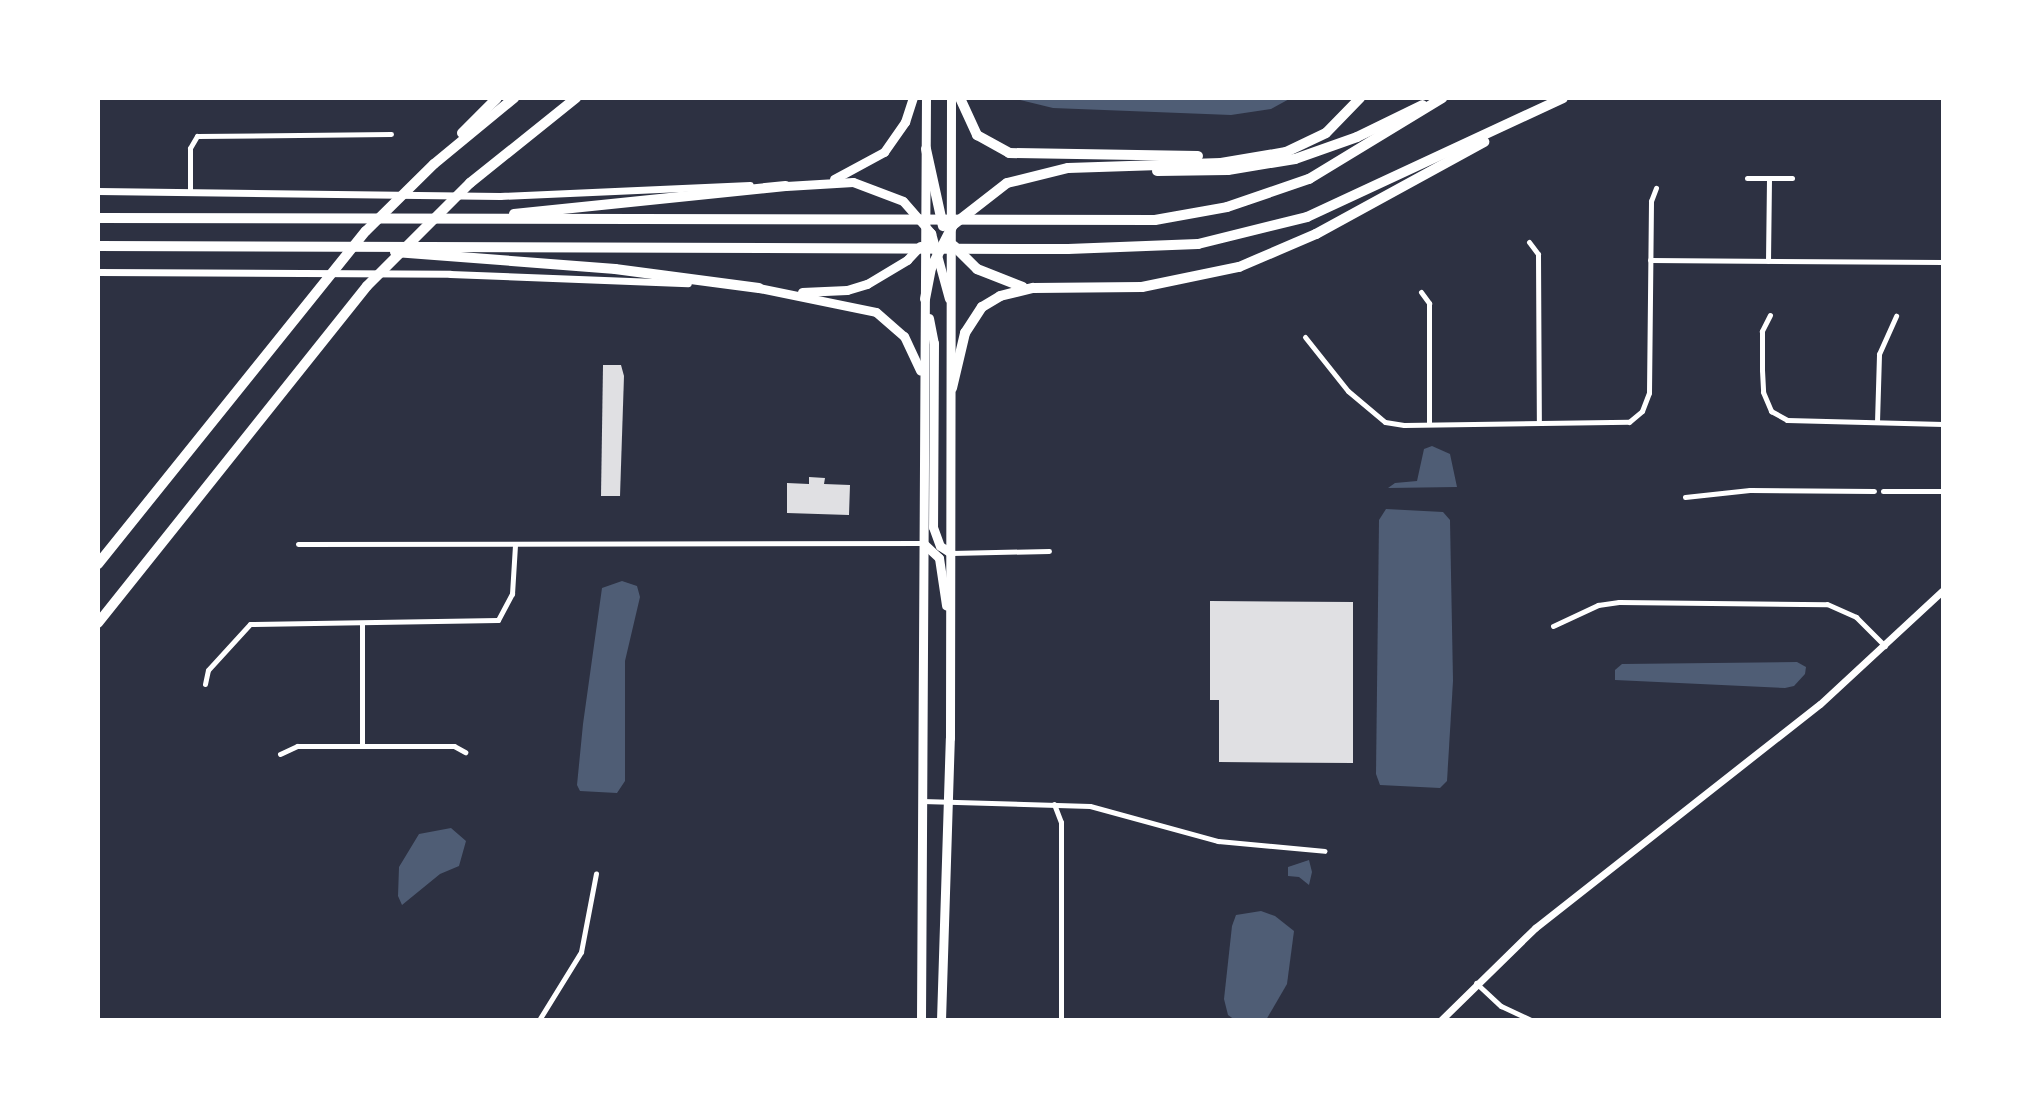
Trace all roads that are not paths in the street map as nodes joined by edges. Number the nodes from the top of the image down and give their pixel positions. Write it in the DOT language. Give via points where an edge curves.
graph roads {
  1 [pos="497,98"];
  2 [pos="514,98"];
  3 [pos="576,98"];
  4 [pos="913,98"];
  5 [pos="926,98"];
  6 [pos="951,98"];
  7 [pos="960,98"];
  8 [pos="1360,98"];
  9 [pos="1563,98"];
  10 [pos="1441,99"];
  11 [pos="1546,105"];
  12 [pos="391,134"];
  13 [pos="926,149"];
  14 [pos="1257,157"];
  15 [pos="434,164"];
  16 [pos="1040,172"];
  17 [pos="953,175"];
  18 [pos="1747,178"];
  19 [pos="1769,178"];
  20 [pos="1792,178"];
  21 [pos="830,181"];
  22 [pos="786,186"];
  23 [pos="1656,188"];
  24 [pos="98,191"];
  25 [pos="190,194"];
  26 [pos="98,218"];
  27 [pos="495,219"];
  28 [pos="940,219"];
  29 [pos="925,223"];
  30 [pos="951,234"];
  31 [pos="928,236"];
  32 [pos="1529,242"];
  33 [pos="98,246"];
  34 [pos="326,246"];
  35 [pos="938,250"];
  36 [pos="1650,260"];
  37 [pos="1768,261"];
  38 [pos="1943,261"];
  39 [pos="98,272"];
  40 [pos="759,288"];
  41 [pos="1032,288"];
  42 [pos="789,292"];
  43 [pos="1421,292"];
  44 [pos="925,299"];
  45 [pos="1770,316"];
  46 [pos="1896,316"];
  47 [pos="952,317"];
  48 [pos="1305,337"];
  49 [pos="952,388"];
  50 [pos="924,401"];
  51 [pos="1877,422"];
  52 [pos="1539,423"];
  53 [pos="1429,424"];
  54 [pos="1943,424"];
  55 [pos="1874,491"];
  56 [pos="1883,491"];
  57 [pos="1943,491"];
  58 [pos="1685,496"];
  59 [pos="923,543"];
  60 [pos="298,544"];
  61 [pos="514,545"];
  62 [pos="1048,551"];
  63 [pos="951,553"];
  64 [pos="98,564"];
  65 [pos="1943,590"];
  66 [pos="98,623"];
  67 [pos="362,623"];
  68 [pos="1553,626"];
  69 [pos="1885,646"];
  70 [pos="950,670"];
  71 [pos="205,684"];
  72 [pos="362,745"];
  73 [pos="465,752"];
  74 [pos="279,754"];
  75 [pos="922,801"];
  76 [pos="948,802"];
  77 [pos="1054,804"];
  78 [pos="1325,851"];
  79 [pos="596,873"];
  80 [pos="1476,983"];
  81 [pos="539,1020"];
  82 [pos="921,1020"];
  83 [pos="940,1020"];
  84 [pos="1060,1020"];
  85 [pos="1441,1020"];
  86 [pos="1531,1020"];
  1 -- 15 [label="highway"];
  2 -- 15 [label="highway"];
  3 -- 66 [label="highway" via="470,183 367,286"];
  4 -- 21 [label="main road" via="905,122 884,152"];
  5 -- 13 [label="main road"];
  6 -- 17 [label="main road"];
  7 -- 14 [label="highway" via="977,135 1009,153"];
  8 -- 14 [label="highway" via="1313,141"];
  9 -- 11 [label="highway"];
  10 -- 16 [label="highway" via="1326,149 1258,167"];
  10 -- 27 [label="highway" via="1340,163 1227,207 1155,220"];
  11 -- 34 [label="highway" via="1307,218 1263,232 1155,248"];
  11 -- 41 [label="highway" via="1316,234 1239,267 1142,288"];
  12 -- 25 [label="street" via="203,135 194,139"];
  13 -- 28 [label="highway"];
  13 -- 29 [label="main road"];
  14 -- 16 [label="highway"];
  15 -- 64 [label="highway" via="317,288"];
  16 -- 30 [label="highway" via="992,190"];
  17 -- 28 [label="main road"];
  17 -- 30 [label="main road"];
  18 -- 19 [label="street"];
  19 -- 20 [label="street"];
  19 -- 37 [label="street"];
  21 -- 22 [label="main road"];
  21 -- 29 [label="main road" via="853,182 888,194"];
  22 -- 25 [label="street" via="500,196"];
  22 -- 27 [label="highway" via="528,211"];
  23 -- 36 [label="street" via="1651,201"];
  24 -- 25 [label="street"];
  26 -- 27 [label="highway"];
  28 -- 30 [label="highway"];
  28 -- 31 [label="main road"];
  29 -- 31 [label="main road"];
  30 -- 35 [label="highway"];
  30 -- 41 [label="highway" via="985,274"];
  30 -- 47 [label="main road"];
  31 -- 35 [label="main road"];
  31 -- 42 [label="main road" via="907,260 867,284 830,292"];
  31 -- 44 [label="main road"];
  32 -- 52 [label="street" via="1538,254"];
  33 -- 34 [label="highway"];
  34 -- 40 [label="highway" via="615,269"];
  35 -- 44 [label="highway"];
  35 -- 47 [label="main road"];
  36 -- 37 [label="street"];
  36 -- 52 [label="street" via="1649,393 1642,411 1619,424"];
  37 -- 38 [label="street"];
  39 -- 40 [label="street" via="521,276"];
  40 -- 42 [label="main road"];
  41 -- 49 [label="highway" via="1000,296 973,318"];
  42 -- 50 [label="main road" via="866,308 895,326 918,360"];
  43 -- 53 [label="street" via="1429,303"];
  44 -- 50 [label="main road"];
  44 -- 63 [label="main road" via="934,343 933,527 940,546"];
  45 -- 51 [label="street" via="1762,331 1763,391 1777,415 1787,420"];
  46 -- 51 [label="street" via="1879,354"];
  47 -- 49 [label="main road"];
  48 -- 53 [label="street" via="1348,391 1385,422"];
  49 -- 63 [label="main road"];
  50 -- 59 [label="main road"];
  51 -- 54 [label="street"];
  52 -- 53 [label="street"];
  55 -- 58 [label="street" via="1750,489"];
  56 -- 57 [label="street"];
  59 -- 61 [label="street"];
  59 -- 70 [label="main road" via="939,558 943,575"];
  59 -- 75 [label="main road"];
  60 -- 61 [label="street"];
  61 -- 67 [label="street" via="512,594 498,620"];
  62 -- 63 [label="street"];
  63 -- 70 [label="main road"];
  65 -- 69 [label="street"];
  67 -- 71 [label="street" via="250,624 208,670"];
  67 -- 72 [label="street"];
  68 -- 69 [label="street" via="1598,605 1619,602 1827,604 1856,617"];
  69 -- 80 [label="street" via="1720,785 1568,901"];
  70 -- 76 [label="main road"];
  72 -- 73 [label="street" via="454,746"];
  72 -- 74 [label="street" via="298,746"];
  75 -- 76 [label="street"];
  75 -- 82 [label="main road"];
  76 -- 77 [label="street"];
  76 -- 83 [label="main road"];
  77 -- 78 [label="street" via="1090,806 1218,841"];
  77 -- 84 [label="street" via="1060,822"];
  79 -- 81 [label="street" via="581,952"];
  80 -- 85 [label="street"];
  80 -- 86 [label="street" via="1501,1006"];
}
